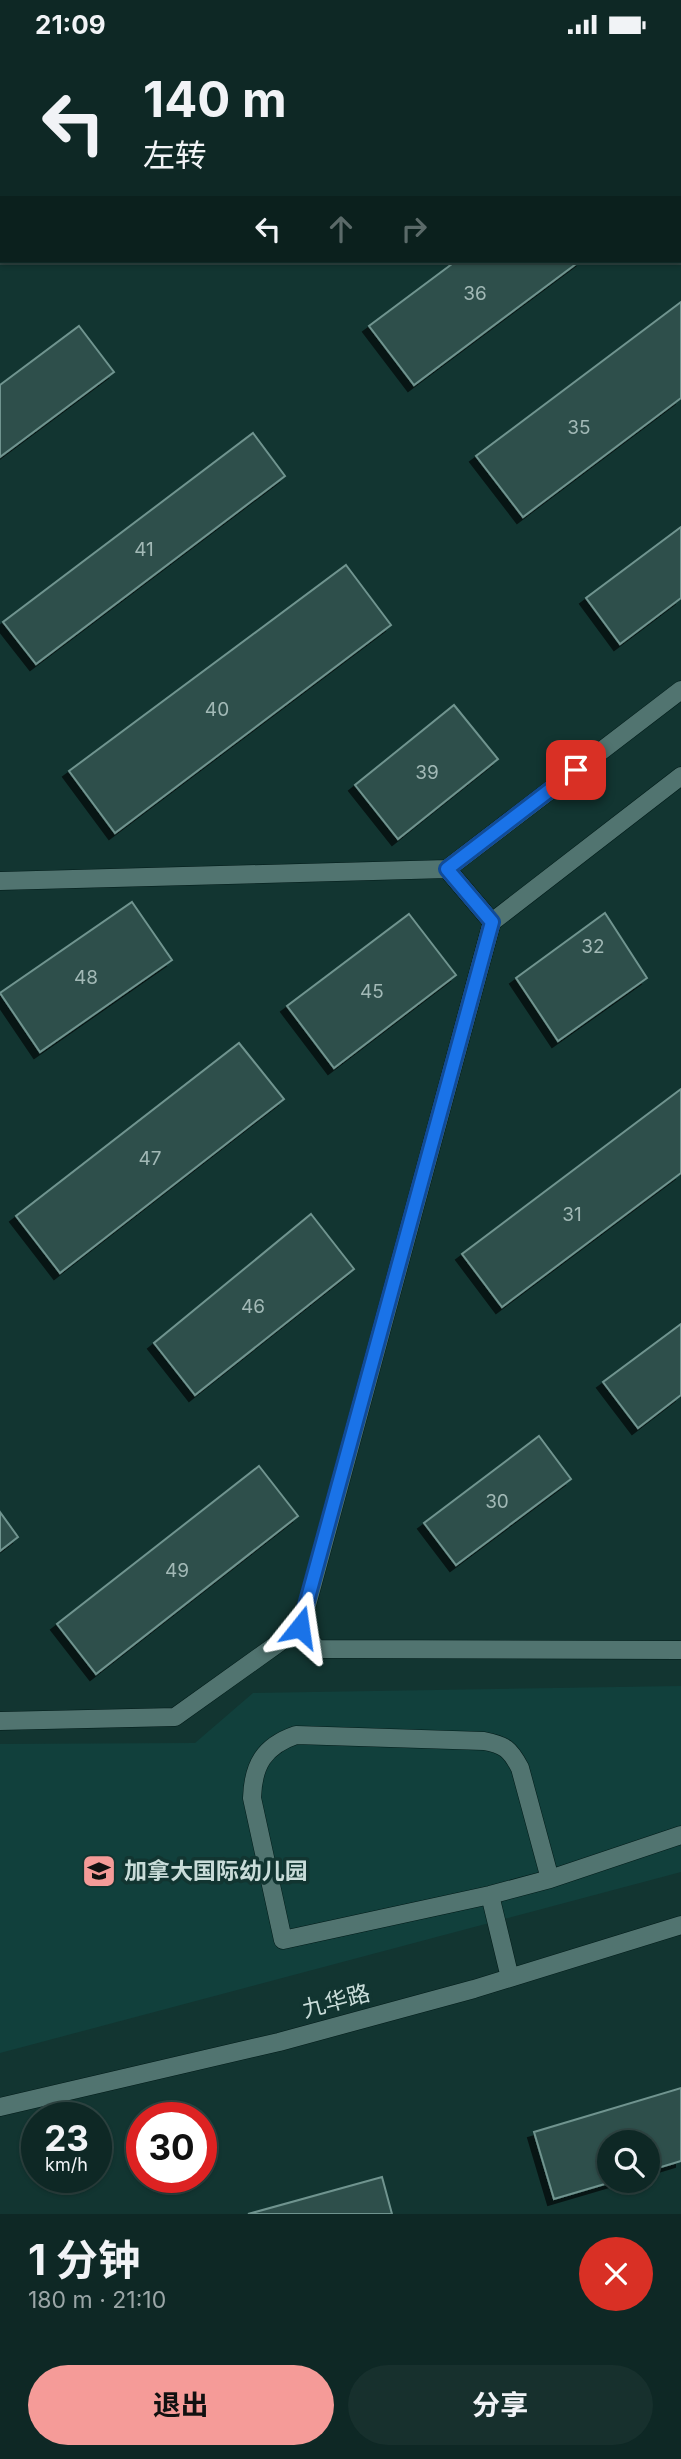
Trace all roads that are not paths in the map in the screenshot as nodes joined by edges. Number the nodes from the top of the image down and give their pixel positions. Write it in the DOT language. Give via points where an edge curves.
graph roads {
  1 [pos="681,690"];
  2 [pos="681,776"];
  3 [pos="447,869"];
  4 [pos="0,880"];
  5 [pos="492,922"];
  6 [pos="300,1627"];
  7 [pos="681,1650"];
  8 [pos="0,1721"];
  9 [pos="681,1835"];
  10 [pos="550,1878"];
  11 [pos="490,1895"];
  12 [pos="681,1925"];
  13 [pos="510,1978"];
  14 [pos="0,2107"];
  1 -- 3 [label="street"];
  2 -- 5 [label="street"];
  3 -- 4 [label="street"];
  3 -- 5 [label="street"];
  5 -- 6 [label="street"];
  6 -- 7 [label="street" via="317,1649"];
  6 -- 8 [label="street" via="176,1717"];
  9 -- 10 [label="street"];
  10 -- 11 [label="street"];
  10 -- 11 [label="street" via="520,1768 511,1752 498,1744 296,1735 280,1740 266,1752 252,1782 252,1798 283,1940"];
  11 -- 13 [label="street"];
  12 -- 13 [label="street, 九华路"];
  13 -- 14 [label="street, 九华路" via="279,2042"];
}
